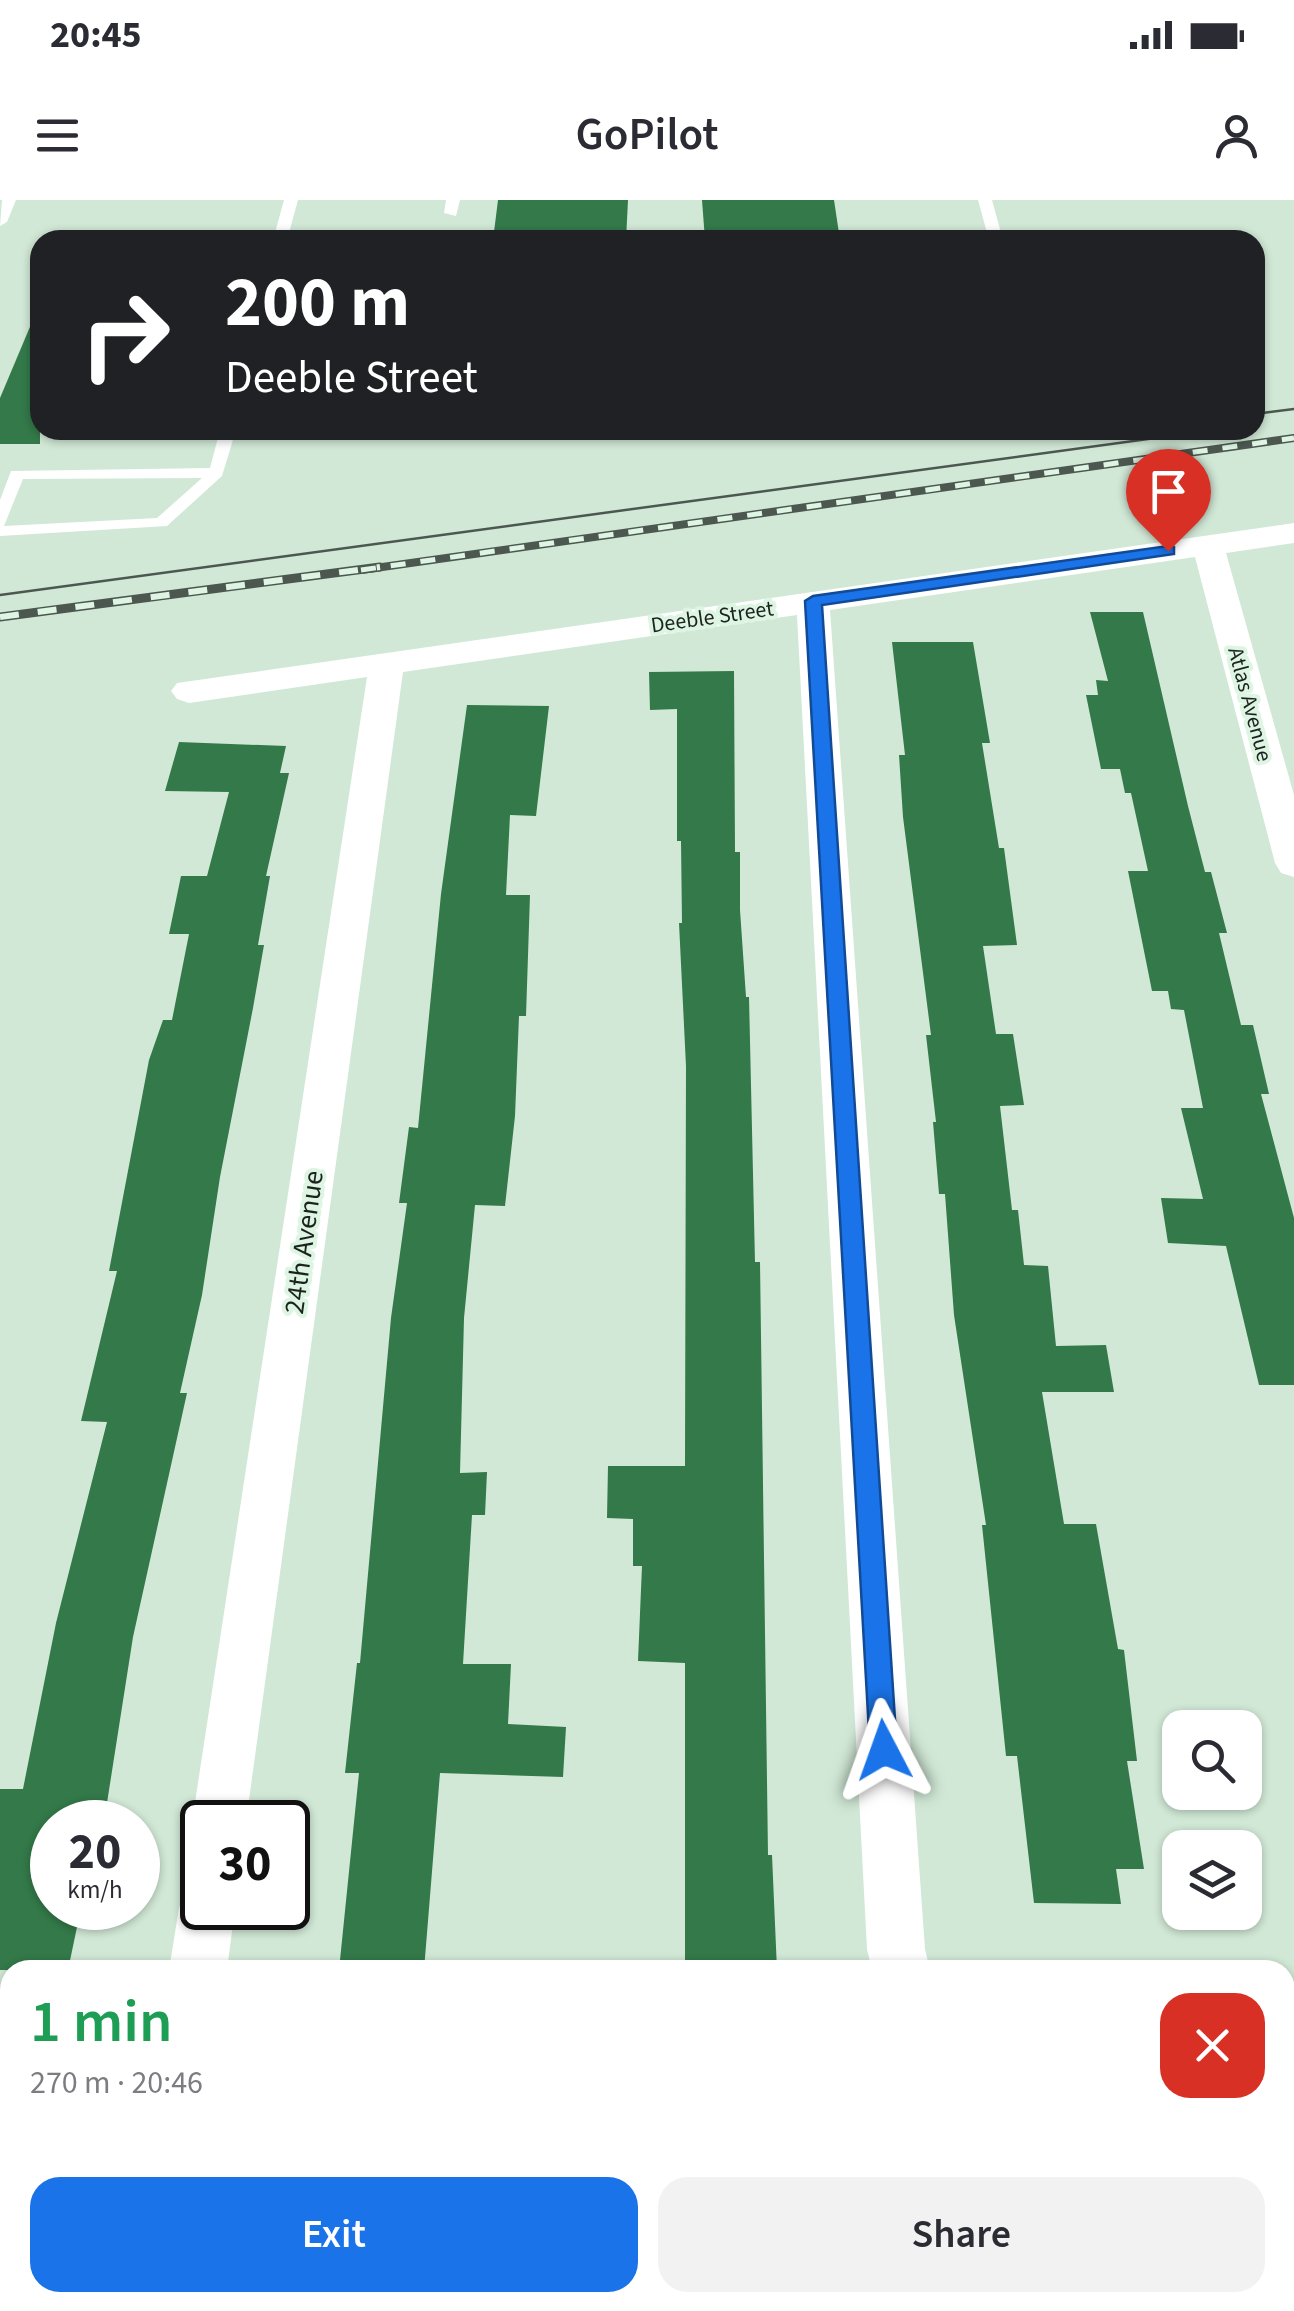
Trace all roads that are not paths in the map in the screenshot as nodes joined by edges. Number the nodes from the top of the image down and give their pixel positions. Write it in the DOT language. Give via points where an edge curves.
graph roads {
  1 [pos="9,200"];
  2 [pos="290,200"];
  3 [pos="986,200"];
  4 [pos="0,222"];
  5 [pos="282,230"];
  6 [pos="994,230"];
  7 [pos="225,440"];
  8 [pos="216,473"];
  9 [pos="0,522"];
  10 [pos="0,531"];
  11 [pos="1294,533"];
  12 [pos="1208,545"];
  13 [pos="813,601"];
  14 [pos="387,662"];
  15 [pos="189,691"];
  16 [pos="1294,863"];
  17 [pos="222,1800"];
  18 [pos="204,1930"];
  19 [pos="199,1960"];
  20 [pos="899,1960"];
  1 -- 4 [label="lane"];
  2 -- 5 [label="lane"];
  3 -- 6 [label="lane"];
  7 -- 8 [label="lane"];
  8 -- 9 [label="lane" via="17,474"];
  8 -- 10 [label="lane" via="161,523"];
  11 -- 12 [label="street, Deeble Street"];
  12 -- 13 [label="street, Deeble Street"];
  12 -- 16 [label="street, Atlas Avenue"];
  13 -- 14 [label="street, Deeble Street"];
  13 -- 20 [label="street"];
  14 -- 15 [label="street, Deeble Street"];
  14 -- 17 [label="street, 24th Avenue"];
  18 -- 19 [label="street"];
}
